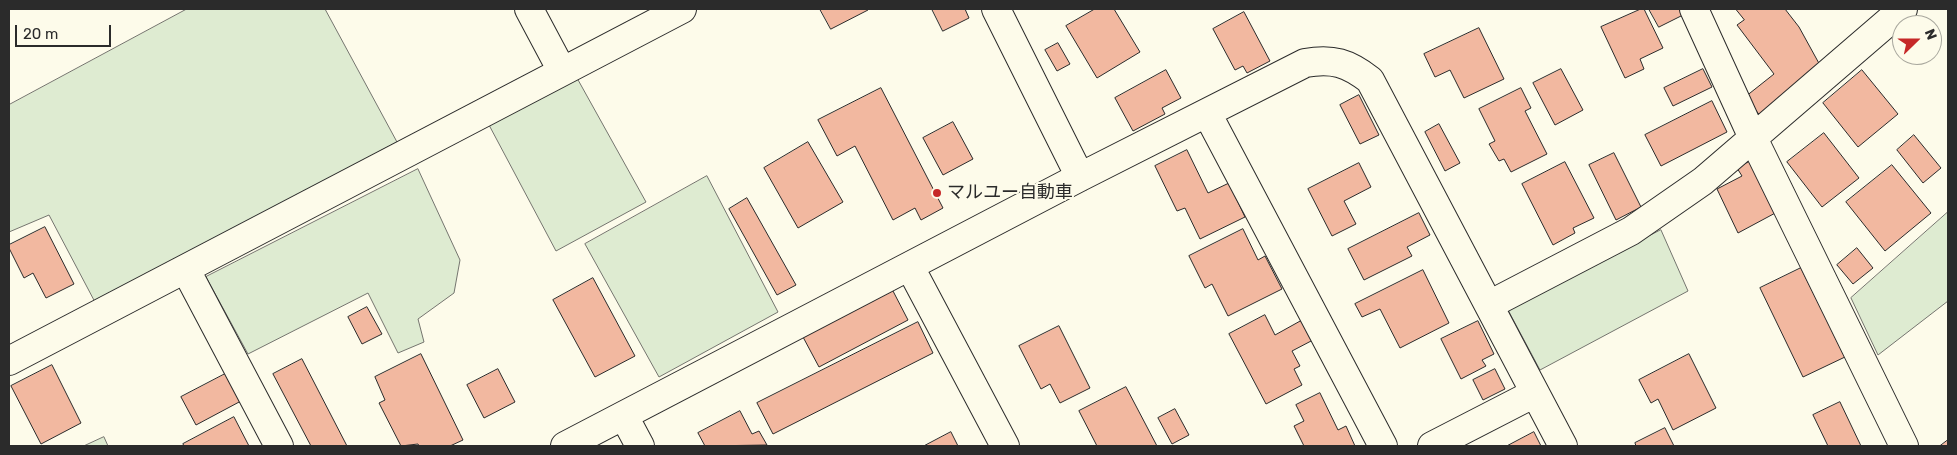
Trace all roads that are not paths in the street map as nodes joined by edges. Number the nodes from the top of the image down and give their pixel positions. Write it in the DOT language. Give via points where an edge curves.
graph roads {
  1 [pos="529,9"];
  2 [pos="682,9"];
  3 [pos="996,9"];
  4 [pos="1694,9"];
  5 [pos="1903,9"];
  6 [pos="562,71"];
  7 [pos="1207,113"];
  8 [pos="1753,138"];
  9 [pos="1080,177"];
  10 [pos="910,267"];
  11 [pos="186,270"];
  12 [pos="1489,305"];
  13 [pos="9,361"];
  14 [pos="1535,393"];
  15 [pos="624,416"];
  16 [pos="279,446"];
  17 [pos="564,446"];
  18 [pos="640,446"];
  19 [pos="1005,446"];
  20 [pos="1383,446"];
  21 [pos="1432,446"];
  22 [pos="1563,446"];
  23 [pos="1904,446"];
  1 -- 6 [label="street"];
  2 -- 6 [label="street"];
  3 -- 9 [label="street"];
  4 -- 8 [label="street"];
  5 -- 8 [label="street"];
  6 -- 11 [label="street"];
  7 -- 9 [label="street"];
  7 -- 12 [label="street" via="1305,63 1325,60 1355,69 1370,80"];
  7 -- 20 [label="street"];
  8 -- 12 [label="street" via="1703,181 1632,231"];
  8 -- 23 [label="street"];
  9 -- 10 [label="street"];
  10 -- 15 [label="street"];
  10 -- 19 [label="street"];
  11 -- 13 [label="street"];
  11 -- 16 [label="street"];
  12 -- 14 [label="street"];
  14 -- 21 [label="street"];
  14 -- 22 [label="street"];
  15 -- 17 [label="street"];
  15 -- 18 [label="street"];
}
